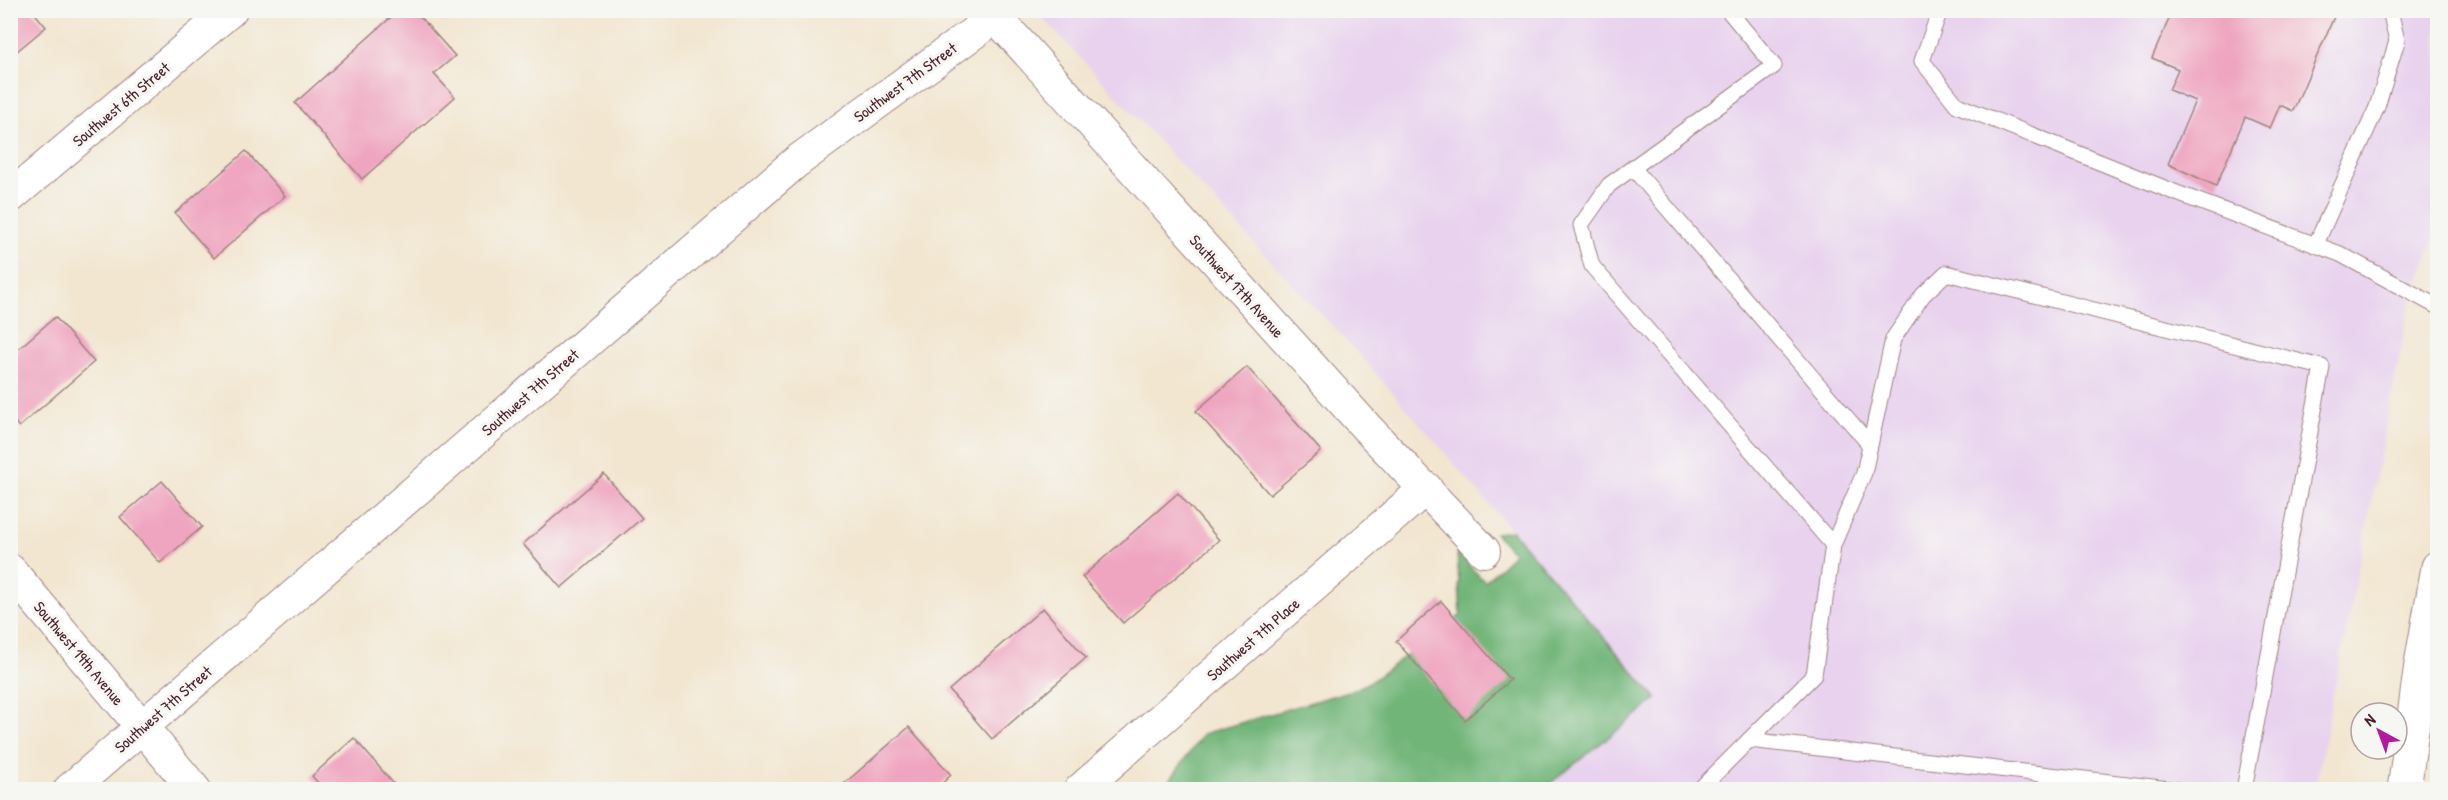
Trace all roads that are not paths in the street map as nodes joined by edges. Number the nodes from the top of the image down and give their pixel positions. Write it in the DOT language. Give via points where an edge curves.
graph roads {
  1 [pos="231,10"];
  2 [pos="1728,10"];
  3 [pos="1940,10"];
  4 [pos="2390,10"];
  5 [pos="1000,13"];
  6 [pos="1633,168"];
  7 [pos="10,197"];
  8 [pos="2316,244"];
  9 [pos="2438,307"];
  10 [pos="1870,445"];
  11 [pos="1426,488"];
  12 [pos="1833,545"];
  13 [pos="1484,551"];
  14 [pos="2438,567"];
  15 [pos="10,570"];
  16 [pos="141,728"];
  17 [pos="1749,740"];
  18 [pos="69,789"];
  19 [pos="195,789"];
  20 [pos="1080,789"];
  21 [pos="1699,789"];
  22 [pos="2178,789"];
  23 [pos="2244,789"];
  24 [pos="2404,789"];
  1 -- 7 [label="street, Southwest 6th Street"];
  2 -- 6 [label="lane" via="1773,66"];
  3 -- 8 [label="lane" via="1922,61 1957,105"];
  4 -- 8 [label="lane" via="2397,41 2377,107"];
  5 -- 11 [label="street, Southwest 17th Avenue" via="1082,116"];
  5 -- 16 [label="street, Southwest 7th Street" via="796,162"];
  6 -- 10 [label="lane"];
  6 -- 12 [label="lane" via="1609,184 1581,225 1592,266"];
  8 -- 9 [label="lane"];
  10 -- 12 [label="lane" via="1864,473"];
  10 -- 23 [label="lane" via="1893,339 1923,295 1947,273 2322,367"];
  11 -- 13 [label="street, Southwest 17th Avenue"];
  11 -- 20 [label="street, Southwest 7th Place"];
  12 -- 17 [label="lane" via="1814,675"];
  14 -- 24 [label="main road"];
  15 -- 16 [label="street, Southwest 19th Avenue"];
  16 -- 18 [label="street, Southwest 7th Street"];
  16 -- 19 [label="street, Southwest 19th Avenue"];
  17 -- 21 [label="lane"];
  17 -- 22 [label="lane"];
}
